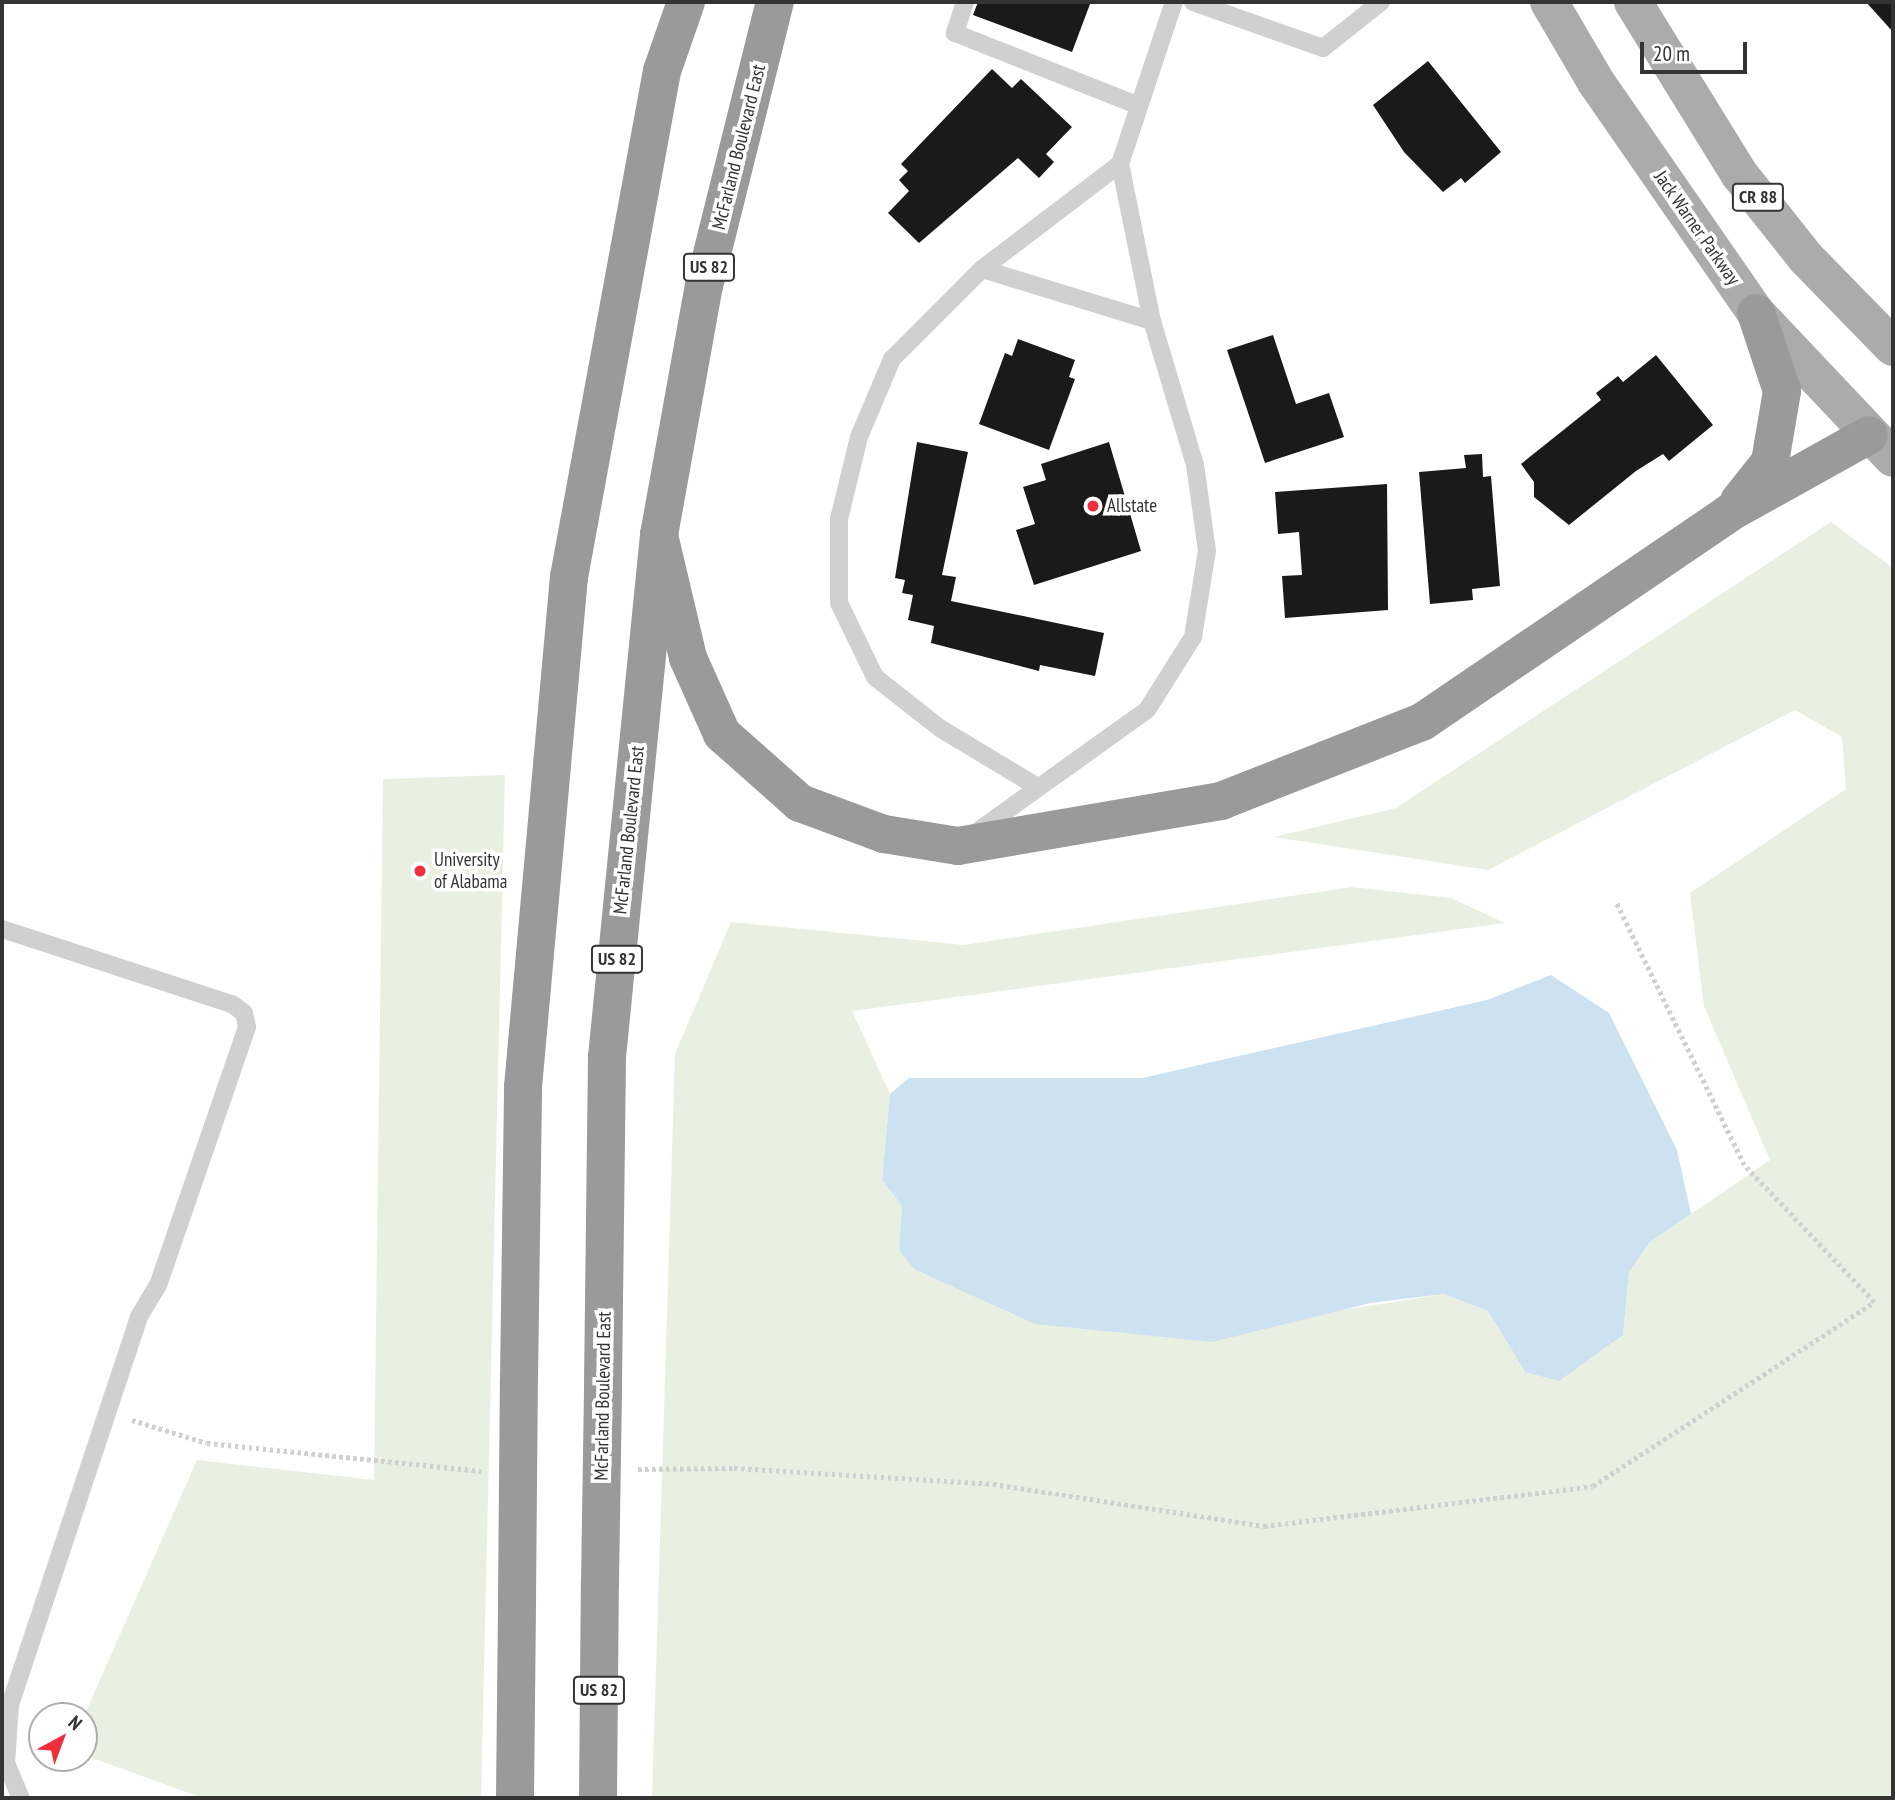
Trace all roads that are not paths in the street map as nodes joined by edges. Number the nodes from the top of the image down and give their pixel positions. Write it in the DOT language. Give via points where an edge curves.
graph roads {
  1 [pos="659,2"];
  2 [pos="686,2"];
  3 [pos="775,2"];
  4 [pos="965,2"];
  5 [pos="1174,2"];
  6 [pos="1193,2"];
  7 [pos="1381,2"];
  8 [pos="1549,2"];
  9 [pos="1633,2"];
  10 [pos="662,71"];
  11 [pos="1139,106"];
  12 [pos="1121,164"];
  13 [pos="982,268"];
  14 [pos="1756,313"];
  15 [pos="1152,321"];
  16 [pos="1893,348"];
  17 [pos="1885,439"];
  18 [pos="1730,513"];
  19 [pos="659,535"];
  20 [pos="1035,786"];
  21 [pos="958,846"];
  22 [pos="2,929"];
  23 [pos="21,1798"];
  24 [pos="514,1798"];
  25 [pos="598,1798"];
  1 -- 10 [label="highway"];
  2 -- 10 [label="highway"];
  3 -- 19 [label="highway, McFarland Boulevard East / US 82" via="704,286"];
  4 -- 11 [label="lane" via="955,33"];
  5 -- 11 [label="lane"];
  6 -- 7 [label="lane" via="1323,48"];
  8 -- 14 [label="main road, Jack Warner Parkway" via="1596,82"];
  9 -- 16 [label="main road, CR 88" via="1740,175 1807,258"];
  10 -- 24 [label="highway, bridge" via="566,604 523,1087"];
  11 -- 12 [label="lane"];
  12 -- 13 [label="lane"];
  12 -- 15 [label="lane"];
  13 -- 15 [label="lane"];
  13 -- 20 [label="lane" via="888,370 859,436 839,519 839,603 875,677 940,729"];
  14 -- 17 [label="main road, Jack Warner Parkway"];
  14 -- 18 [label="highway" via="1782,391 1770,462"];
  15 -- 20 [label="lane" via="1195,465 1207,551 1193,637 1147,710"];
  17 -- 18 [label="highway"];
  18 -- 21 [label="highway" via="1422,722 1221,801"];
  19 -- 21 [label="highway" via="688,658 722,734 800,803 884,834"];
  19 -- 25 [label="highway, McFarland Boulevard East / US 82, bridge" via="607,1057"];
  20 -- 21 [label="lane"];
  22 -- 23 [label="lane" via="244,1013 247,1027 107,1413 9,1705 5,1763"];
}
